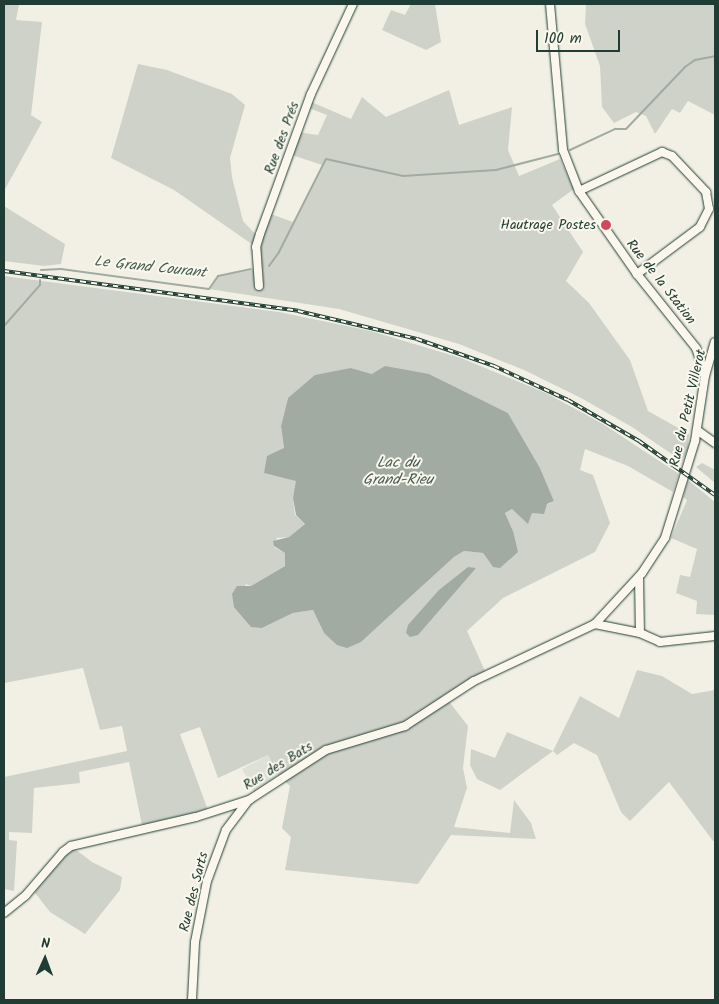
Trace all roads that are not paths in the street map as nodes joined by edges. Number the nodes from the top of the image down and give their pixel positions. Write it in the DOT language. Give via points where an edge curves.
graph roads {
  1 [pos="352,4"];
  2 [pos="550,4"];
  3 [pos="579,191"];
  4 [pos="637,274"];
  5 [pos="259,286"];
  6 [pos="715,342"];
  7 [pos="705,376"];
  8 [pos="697,430"];
  9 [pos="715,443"];
  10 [pos="639,577"];
  11 [pos="595,624"];
  12 [pos="640,633"];
  13 [pos="715,636"];
  14 [pos="249,800"];
  15 [pos="4,913"];
  16 [pos="192,1000"];
  1 -- 5 [label="street, Rue des Prés" via="311,94 260,234 256,247"];
  2 -- 3 [label="street, Rue de la Station" via="563,150"];
  3 -- 4 [label="street, Rue de la Station"];
  3 -- 4 [label="street" via="662,152 672,156 706,192 709,209 700,227"];
  4 -- 7 [label="street, Rue de la Station" via="696,348"];
  6 -- 7 [label="street, Rue du Petit Villerot"];
  7 -- 8 [label="street, Rue du Petit Villerot"];
  8 -- 9 [label="street"];
  8 -- 10 [label="street, Rue du Petit Villerot" via="665,538"];
  10 -- 11 [label="street, Rue des Bats"];
  10 -- 12 [label="street"];
  11 -- 12 [label="street"];
  11 -- 14 [label="street, Rue des Bats" via="474,681 405,726 326,750"];
  12 -- 13 [label="street" via="660,642"];
  14 -- 15 [label="street, Rue des Bats" via="196,817 71,846 62,852 26,895"];
  14 -- 16 [label="street, Rue des Sarts" via="226,830 207,881 195,942"];
}
